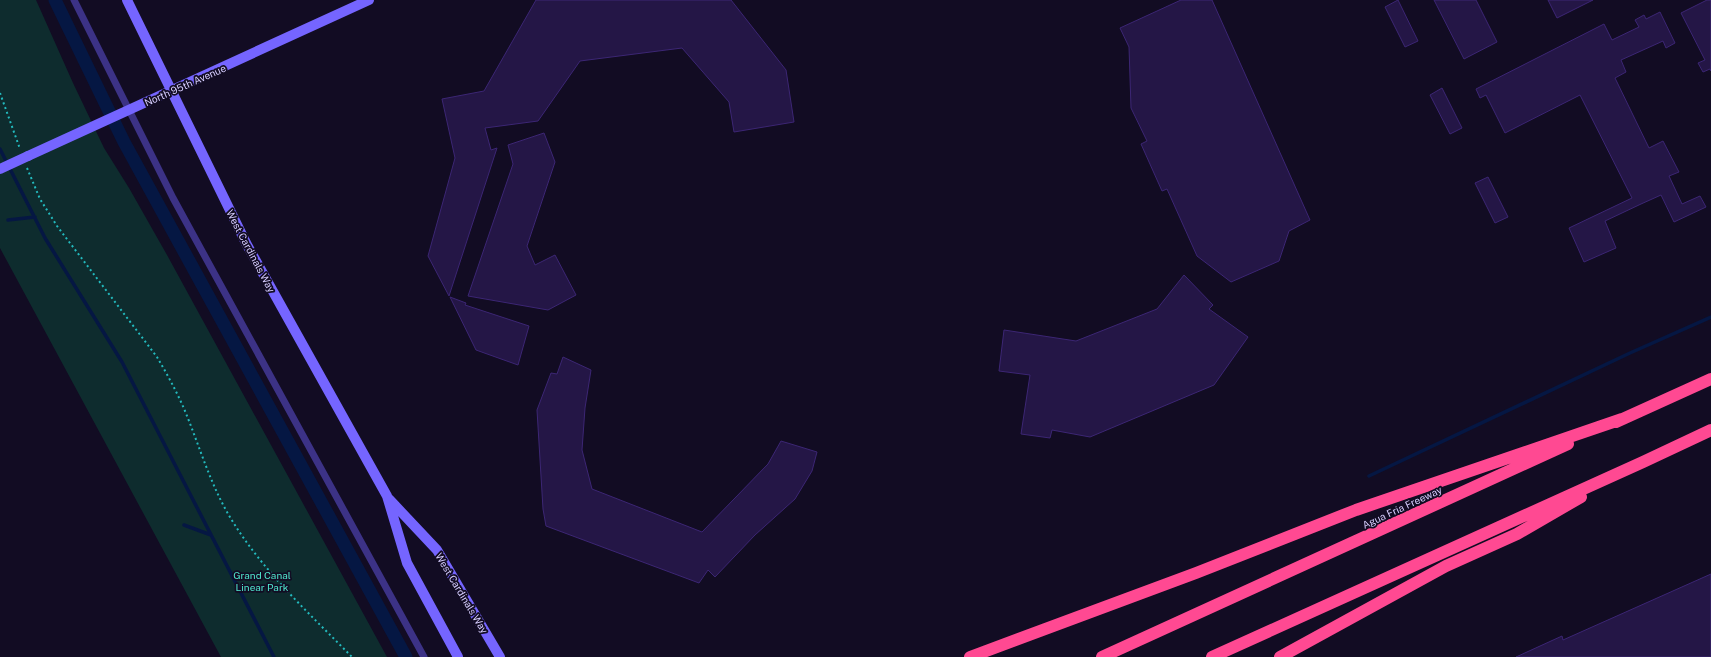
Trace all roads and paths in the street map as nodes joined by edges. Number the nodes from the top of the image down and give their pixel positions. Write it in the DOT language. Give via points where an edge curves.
graph roads {
  1 [pos="74,0"];
  2 [pos="128,0"];
  3 [pos="369,0"];
  4 [pos="171,91"];
  5 [pos="0,93"];
  6 [pos="127,111"];
  7 [pos="21,153"];
  8 [pos="27,168"];
  9 [pos="0,169"];
  10 [pos="1711,379"];
  11 [pos="1622,419"];
  12 [pos="1711,430"];
  13 [pos="1643,462"];
  14 [pos="386,496"];
  15 [pos="352,657"];
  16 [pos="424,657"];
  17 [pos="458,657"];
  18 [pos="500,657"];
  19 [pos="970,657"];
  20 [pos="1102,657"];
  21 [pos="1212,657"];
  22 [pos="1280,657"];
  1 -- 6 [label="lane"];
  2 -- 4 [label="main road, West Cardinals Way"];
  3 -- 4 [label="main road, North 95th Avenue"];
  4 -- 6 [label="main road, North 95th Avenue"];
  4 -- 14 [label="main road, West Cardinals Way" via="267,284"];
  5 -- 7 [label="path"];
  6 -- 9 [label="main road, North 95th Avenue, bridge"];
  6 -- 16 [label="lane"];
  8 -- 15 [label="path" via="40,199 57,226 157,357 170,379 227,512 248,544 277,580"];
  10 -- 11 [label="highway, Agua Fria Freeway"];
  11 -- 19 [label="highway" via="1356,510"];
  11 -- 20 [label="highway, Agua Fria Freeway"];
  12 -- 13 [label="highway"];
  13 -- 21 [label="highway"];
  13 -- 22 [label="highway" via="1517,534 1446,566"];
  14 -- 17 [label="main road, West Cardinals Way" via="407,563"];
  14 -- 18 [label="main road, West Cardinals Way" via="437,550"];
}
